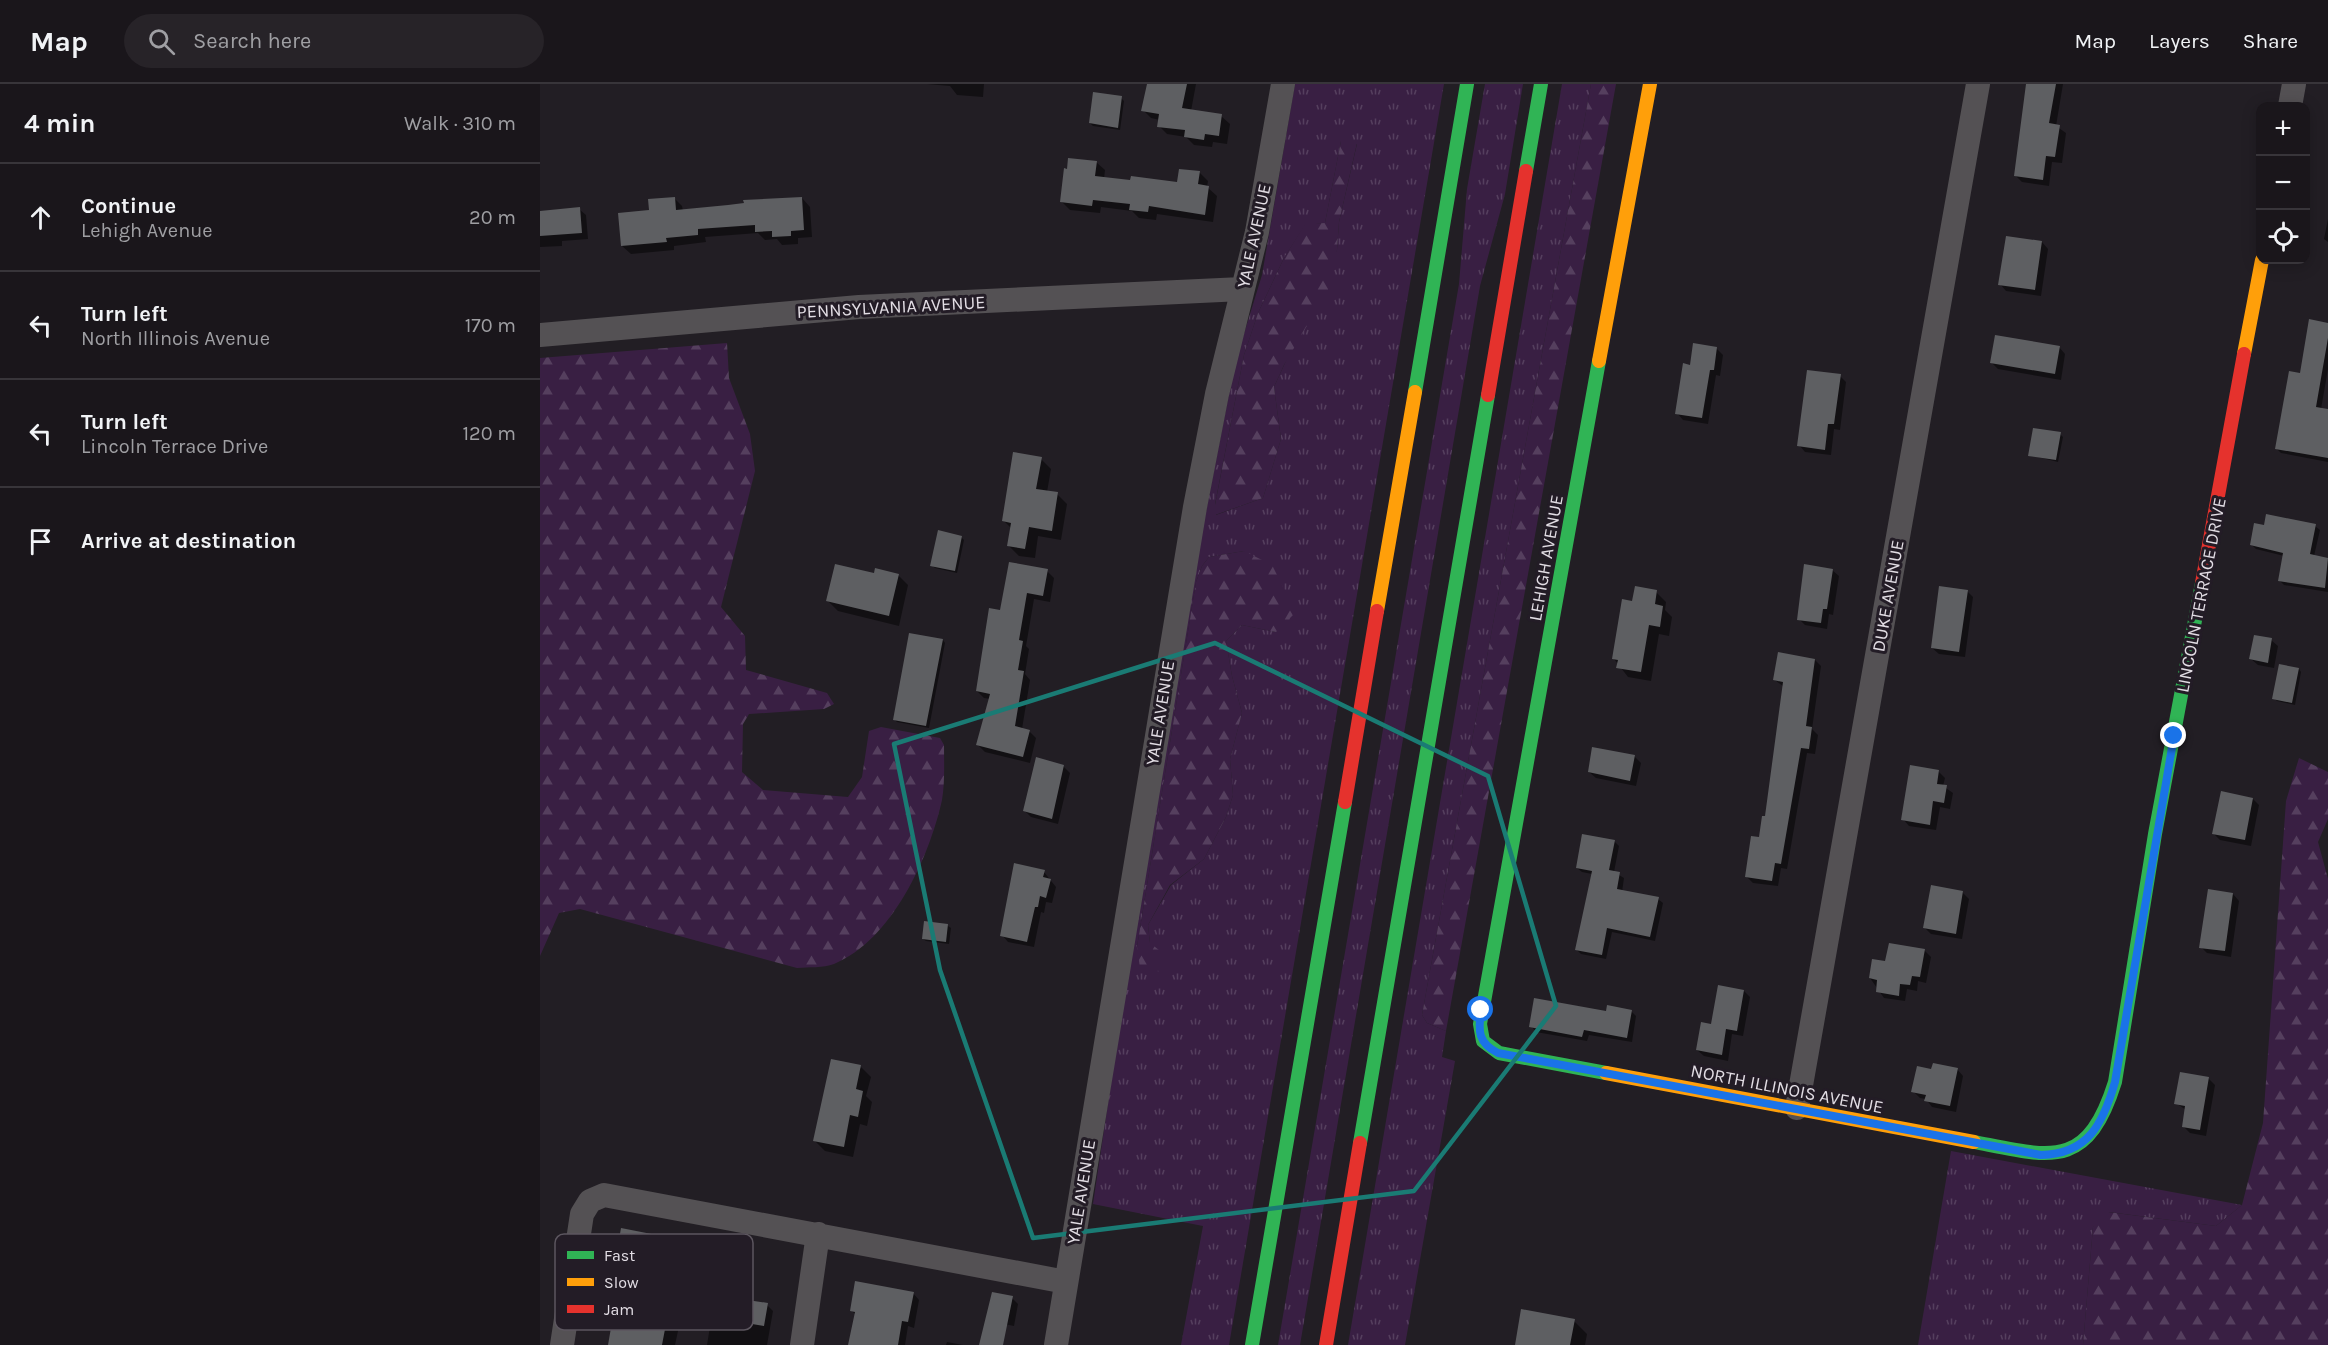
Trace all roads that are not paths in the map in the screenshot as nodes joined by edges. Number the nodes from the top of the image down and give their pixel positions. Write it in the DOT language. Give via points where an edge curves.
graph roads {
  1 [pos="1284,84"];
  2 [pos="1467,84"];
  3 [pos="1541,84"];
  4 [pos="1650,84"];
  5 [pos="1978,84"];
  6 [pos="2294,84"];
  7 [pos="2291,102"];
  8 [pos="2261,264"];
  9 [pos="1242,289"];
  10 [pos="540,335"];
  11 [pos="1480,1039"];
  12 [pos="1797,1108"];
  13 [pos="2088,1138"];
  14 [pos="579,1234"];
  15 [pos="818,1234"];
  16 [pos="1066,1282"];
  17 [pos="564,1330"];
  18 [pos="562,1345"];
  19 [pos="802,1345"];
  20 [pos="1056,1345"];
  21 [pos="1252,1345"];
  22 [pos="1326,1345"];
  1 -- 9 [label="street, YALE AVENUE" via="1257,232"];
  2 -- 21 [label="main road"];
  3 -- 22 [label="main road"];
  4 -- 11 [label="main road, LEHIGH AVENUE" via="1481,1010"];
  5 -- 12 [label="street, DUKE AVENUE"];
  6 -- 7 [label="street"];
  8 -- 13 [label="main road, LINCOLN TERRACE DRIVE" via="2156,834 2115,1082 2101,1121"];
  9 -- 10 [label="street, PENNSYLVANIA AVENUE" via="859,307"];
  9 -- 16 [label="street, YALE AVENUE" via="1195,507"];
  11 -- 12 [label="main road, NORTH ILLINOIS AVENUE" via="1498,1053"];
  12 -- 13 [label="main road, NORTH ILLINOIS AVENUE" via="2041,1155 2071,1150"];
  14 -- 15 [label="street" via="582,1214 590,1201 604,1195"];
  15 -- 16 [label="street"];
  15 -- 19 [label="street"];
  16 -- 20 [label="street, YALE AVENUE"];
  17 -- 18 [label="street"];
}
